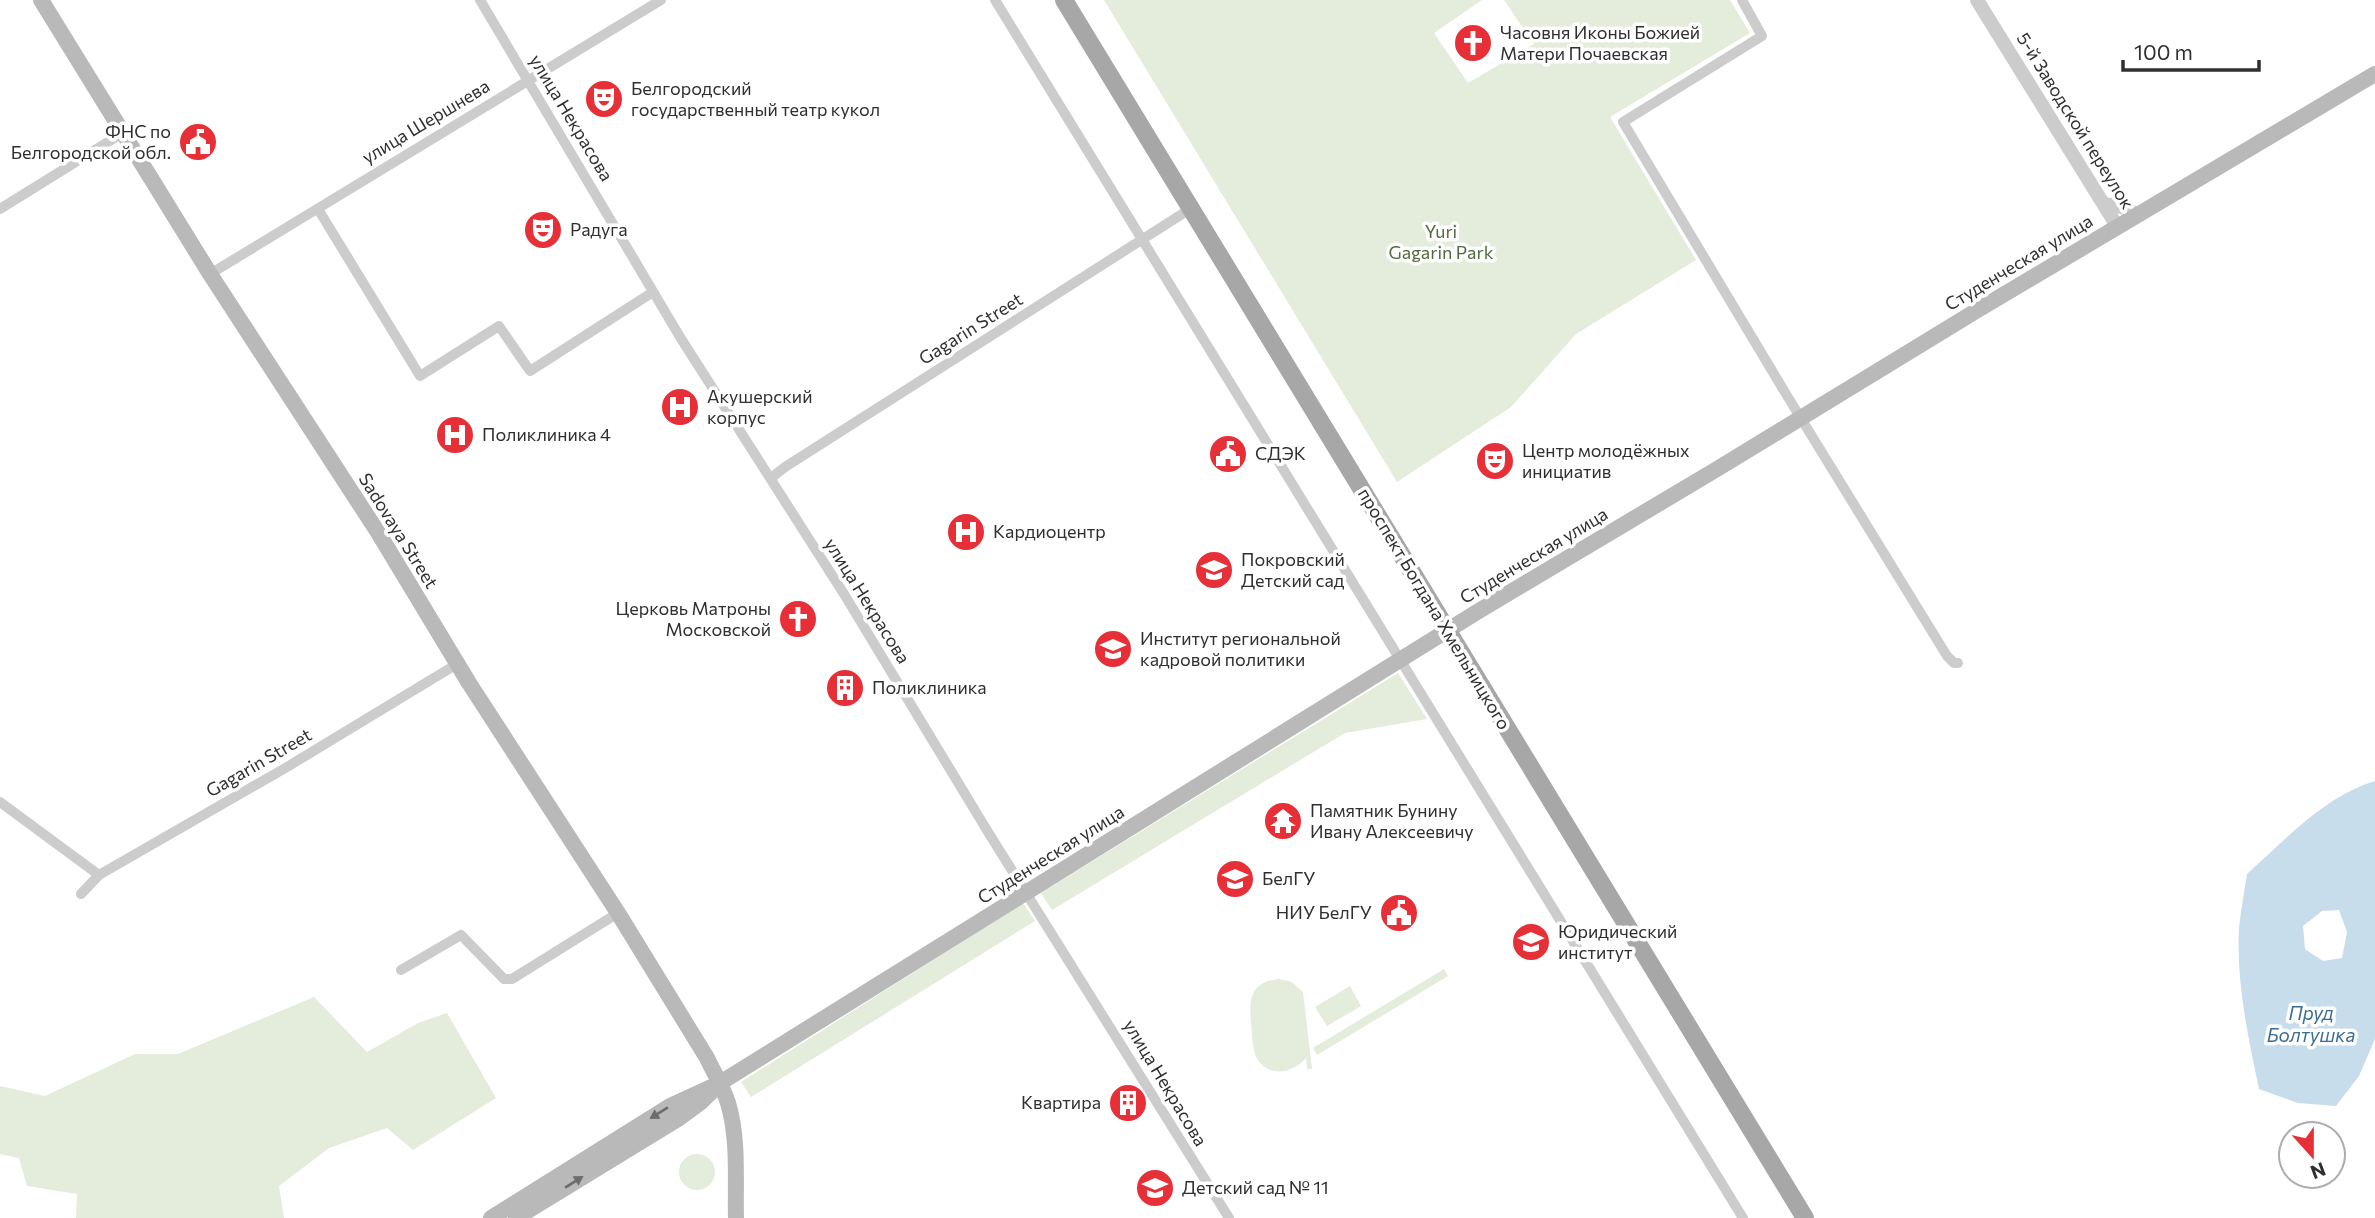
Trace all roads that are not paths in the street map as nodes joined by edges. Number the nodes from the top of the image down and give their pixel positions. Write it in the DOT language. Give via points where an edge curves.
graph roads {
  1 [pos="41,0"];
  2 [pos="480,0"];
  3 [pos="661,0"];
  4 [pos="995,0"];
  5 [pos="1064,0"];
  6 [pos="1742,0"];
  7 [pos="1978,0"];
  8 [pos="2375,75"];
  9 [pos="528,81"];
  10 [pos="124,132"];
  11 [pos="2104,204"];
  12 [pos="0,209"];
  13 [pos="318,209"];
  14 [pos="1191,209"];
  15 [pos="2137,214"];
  16 [pos="2117,226"];
  17 [pos="1143,240"];
  18 [pos="210,274"];
  19 [pos="653,292"];
  20 [pos="1800,418"];
  21 [pos="771,478"];
  22 [pos="1447,631"];
  23 [pos="1400,661"];
  24 [pos="1958,663"];
  25 [pos="457,664"];
  26 [pos="0,802"];
  27 [pos="99,875"];
  28 [pos="1027,893"];
  29 [pos="81,894"];
  30 [pos="618,913"];
  31 [pos="401,970"];
  32 [pos="720,1083"];
  33 [pos="491,1218"];
  34 [pos="516,1218"];
  35 [pos="736,1218"];
  36 [pos="1229,1218"];
  37 [pos="1743,1218"];
  38 [pos="1805,1218"];
  1 -- 10 [label="main road, Sadovaya Street"];
  2 -- 9 [label="street, улица Некрасова"];
  3 -- 9 [label="street, улица Шершнева"];
  4 -- 17 [label="street"];
  5 -- 14 [label="main road, проспект Богдана Хмельницкого"];
  6 -- 20 [label="street" via="1762,36 1623,122"];
  7 -- 11 [label="street, 5-й Заводской переулок"];
  8 -- 15 [label="main road, Студенческая улица"];
  9 -- 13 [label="street, улица Шершнева"];
  9 -- 19 [label="street, улица Некрасова"];
  10 -- 12 [label="street"];
  10 -- 18 [label="main road, Sadovaya Street"];
  11 -- 15 [label="street"];
  11 -- 16 [label="street, 5-й Заводской переулок"];
  13 -- 18 [label="street, улица Шершнева"];
  13 -- 19 [label="street" via="420,376 499,326 530,370"];
  14 -- 17 [label="street, Gagarin Street"];
  14 -- 22 [label="main road, проспект Богдана Хмельницкого"];
  15 -- 16 [label="main road, Студенческая улица"];
  16 -- 20 [label="main road, Студенческая улица"];
  17 -- 21 [label="street, Gagarin Street"];
  17 -- 23 [label="street"];
  18 -- 25 [label="main road, Sadovaya Street" via="379,534"];
  19 -- 21 [label="street, улица Некрасова"];
  20 -- 22 [label="main road, Студенческая улица"];
  20 -- 24 [label="street" via="1950,660"];
  21 -- 28 [label="street, улица Некрасова"];
  22 -- 23 [label="main road, Студенческая улица"];
  22 -- 38 [label="main road, проспект Богдана Хмельницкого"];
  23 -- 28 [label="main road, Студенческая улица"];
  23 -- 37 [label="street"];
  25 -- 27 [label="street, Gagarin Street"];
  25 -- 30 [label="main road, Sadovaya Street"];
  26 -- 27 [label="street"];
  27 -- 29 [label="street, Gagarin Street"];
  28 -- 32 [label="main road, Студенческая улица"];
  28 -- 36 [label="street, улица Некрасова"];
  30 -- 31 [label="street" via="512,979 504,979 461,935"];
  30 -- 32 [label="main road, Sadovaya Street"];
  32 -- 33 [label="main road, Студенческая улица, one-way" via="670,1107"];
  34 -- 32 [label="main road, Студенческая улица, one-way" via="678,1119"];
  32 -- 35 [label="main road, Sadovaya Street" via="735,1138"];
}
